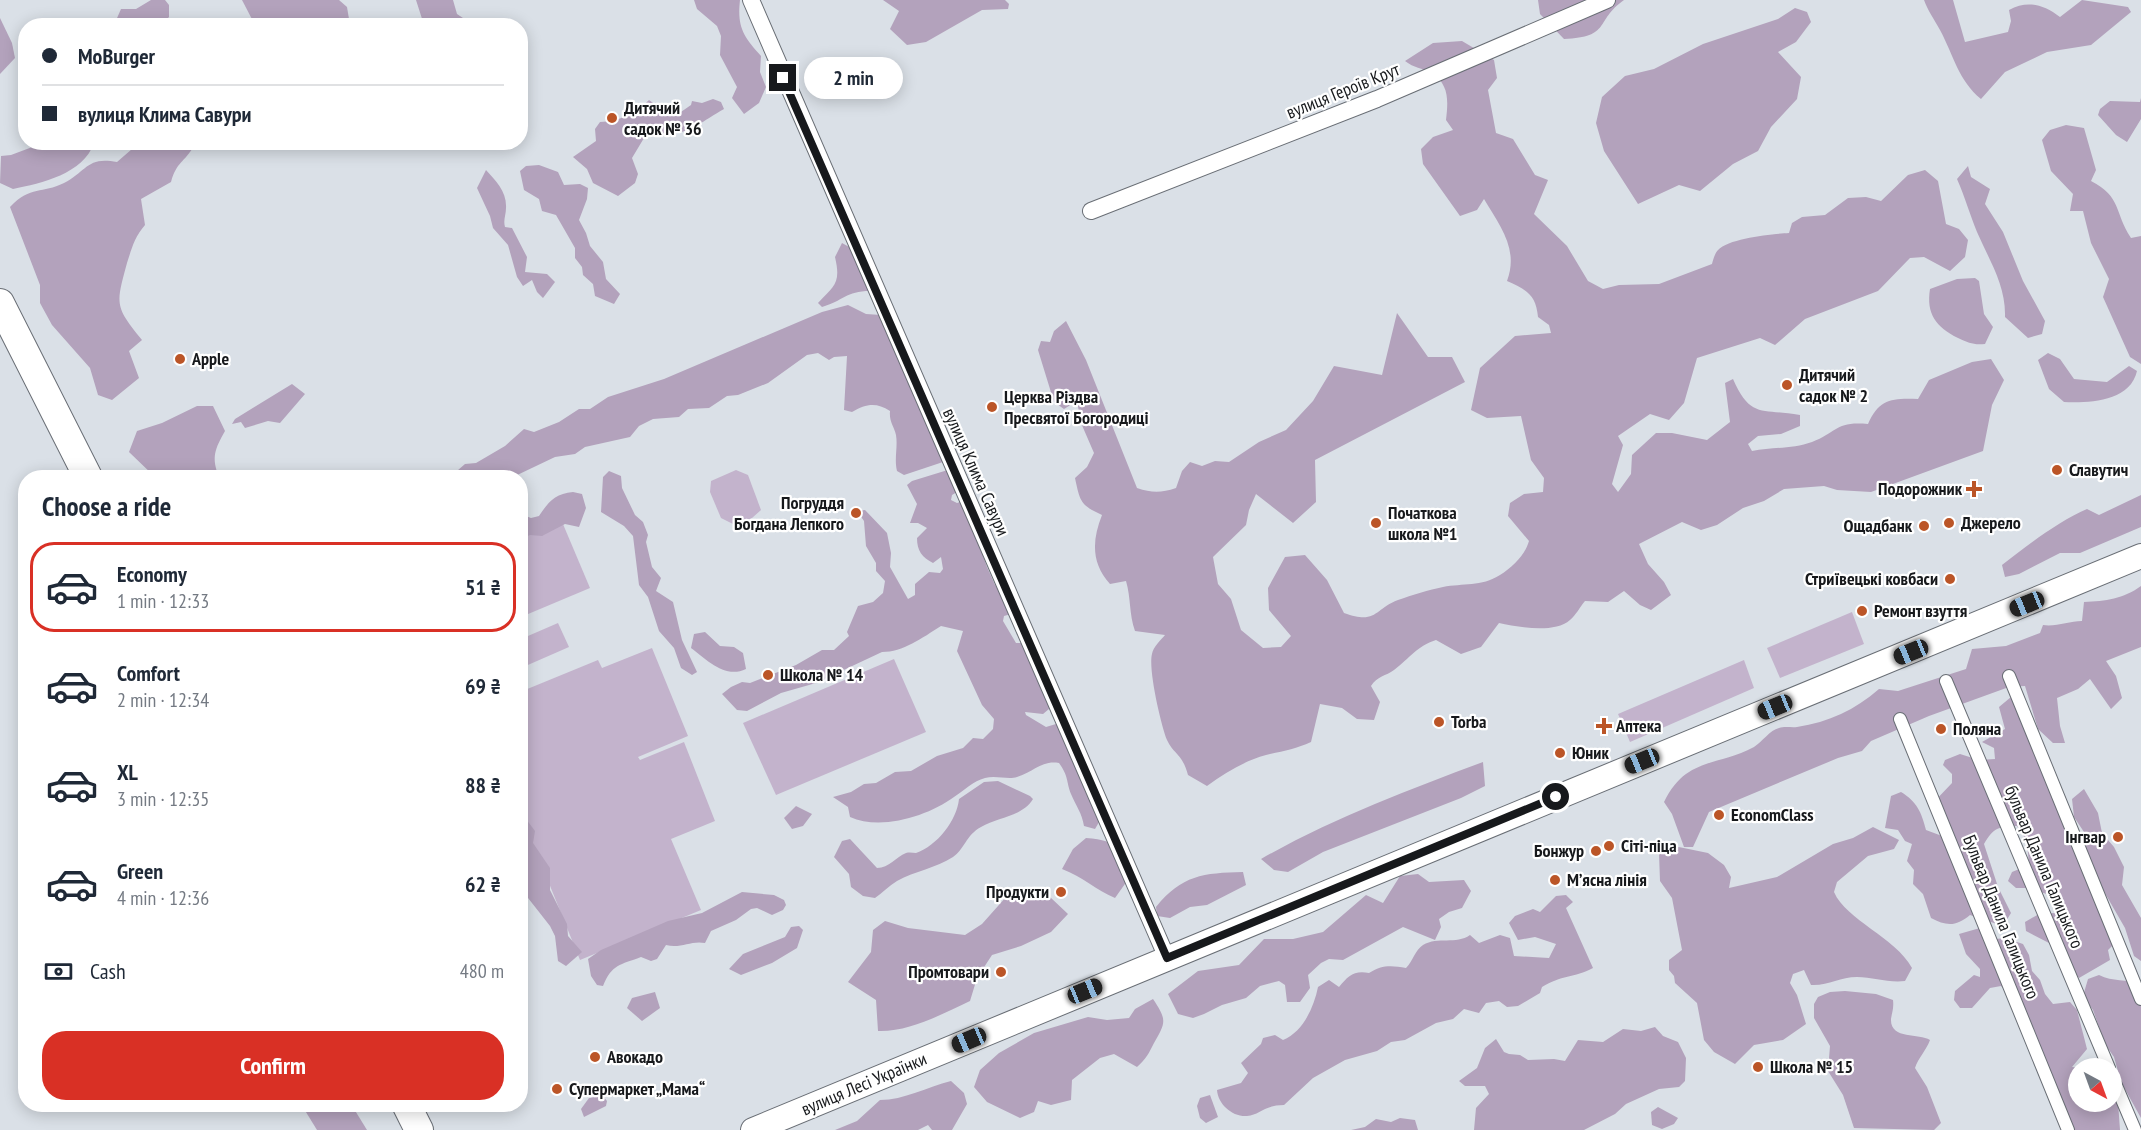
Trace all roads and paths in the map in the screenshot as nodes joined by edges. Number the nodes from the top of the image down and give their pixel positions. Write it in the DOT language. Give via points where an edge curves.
graph roads {
  1 [pos="751,0"];
  2 [pos="1607,0"];
  3 [pos="1091,211"];
  4 [pos="0,303"];
  5 [pos="84,470"];
  6 [pos="2141,556"];
  7 [pos="2009,676"];
  8 [pos="1946,681"];
  9 [pos="1900,718"];
  10 [pos="1167,958"];
  11 [pos="2141,999"];
  12 [pos="2105,1058"];
  13 [pos="2122,1099"];
  14 [pos="410,1112"];
  15 [pos="419,1130"];
  16 [pos="753,1130"];
  17 [pos="2068,1130"];
  18 [pos="2135,1130"];
  1 -- 10 [label="street, вулиця Клима Савури"];
  2 -- 3 [label="street, вулиця Героїв Крут" via="1377,99"];
  4 -- 5 [label="highway"];
  6 -- 10 [label="main road, вулиця Лесі Українки"];
  7 -- 11 [label="street"];
  8 -- 12 [label="street, бульвар Данила Галицького"];
  9 -- 17 [label="street, Бульвар Данила Галицького"];
  10 -- 16 [label="main road, вулиця Лесі Українки"];
  13 -- 18 [label="street"];
  14 -- 15 [label="highway"];
}
